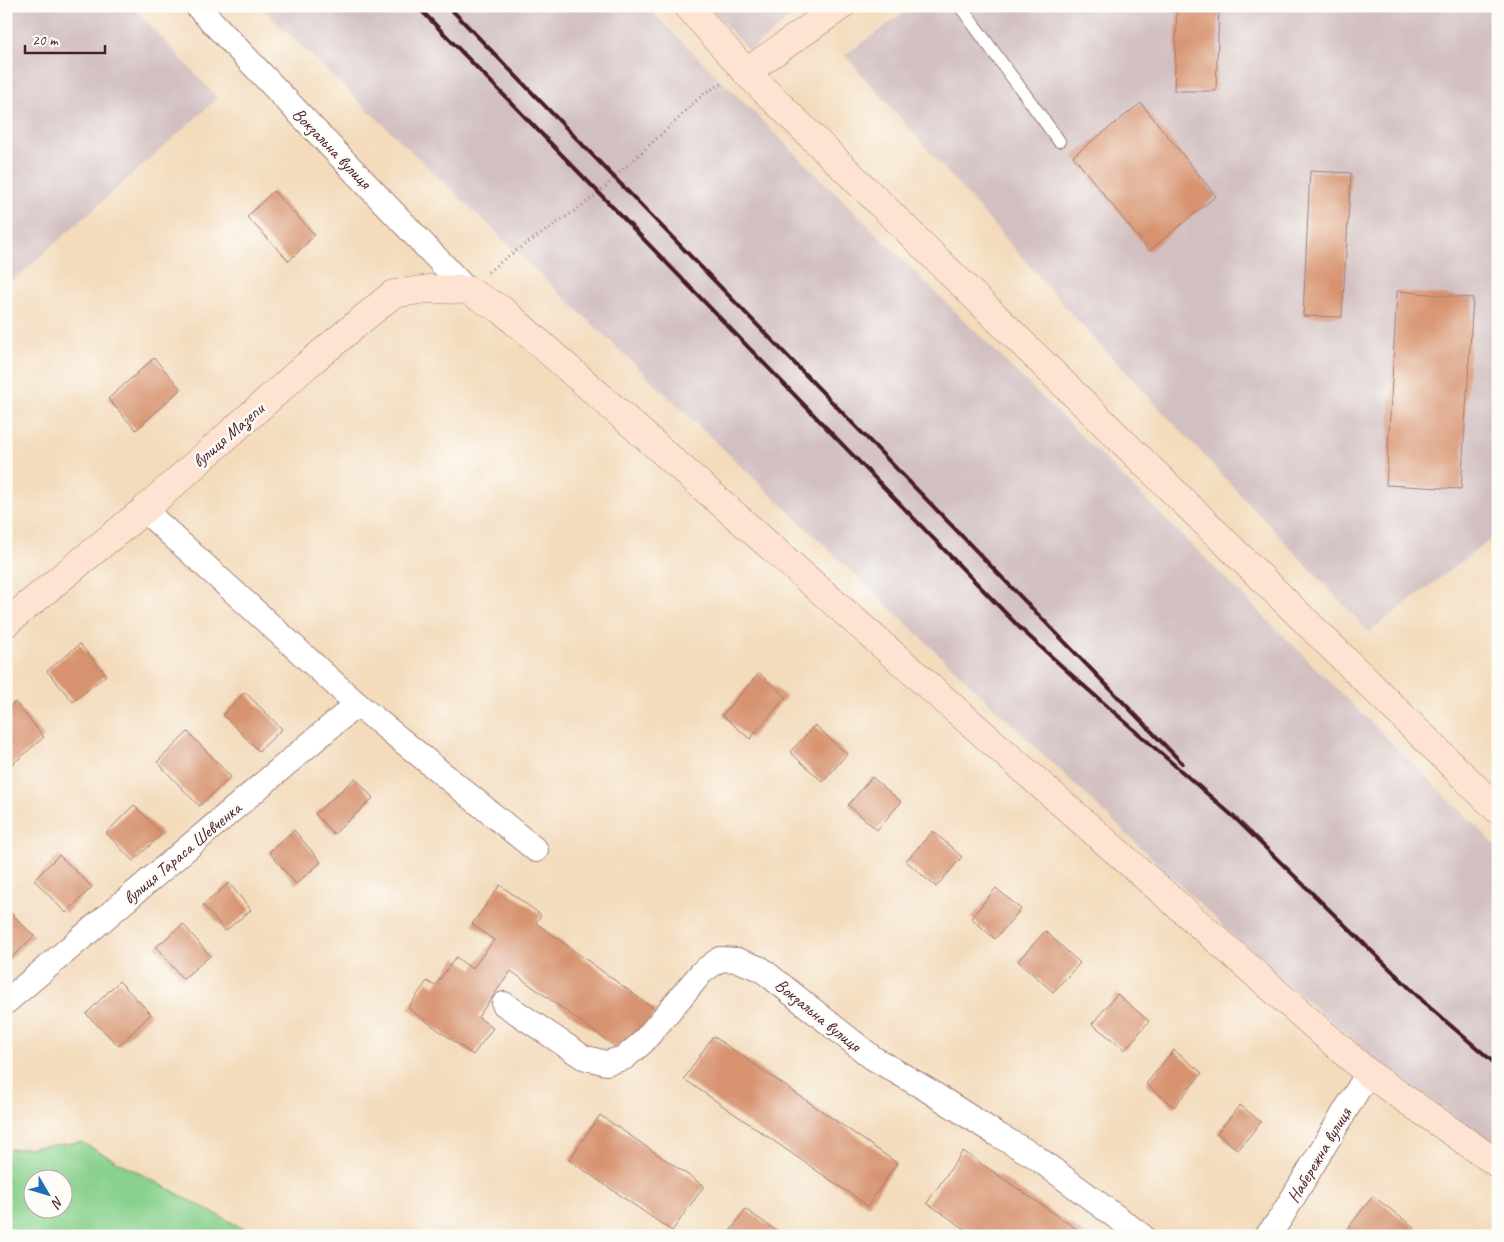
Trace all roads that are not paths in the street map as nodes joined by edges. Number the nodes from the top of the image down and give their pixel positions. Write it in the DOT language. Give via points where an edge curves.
graph roads {
  1 [pos="197,6"];
  2 [pos="688,6"];
  3 [pos="841,6"];
  4 [pos="960,6"];
  5 [pos="746,72"];
  6 [pos="1058,141"];
  7 [pos="466,290"];
  8 [pos="144,510"];
  9 [pos="6,623"];
  10 [pos="357,704"];
  11 [pos="1498,810"];
  12 [pos="536,850"];
  13 [pos="6,1002"];
  14 [pos="504,1004"];
  15 [pos="1368,1073"];
  16 [pos="1498,1164"];
  17 [pos="1142,1236"];
  18 [pos="1267,1236"];
  1 -- 7 [label="street, Вокзальна вулиця"];
  2 -- 5 [label="street"];
  3 -- 5 [label="street"];
  4 -- 6 [label="lane"];
  5 -- 11 [label="street"];
  7 -- 8 [label="street, вулиця Мазепи" via="428,289 394,294 308,365"];
  7 -- 15 [label="street" via="502,310"];
  8 -- 9 [label="street, вулиця Мазепи"];
  8 -- 10 [label="street"];
  10 -- 12 [label="street"];
  10 -- 13 [label="street, вулиця Тараса Шевченка"];
  14 -- 17 [label="street, Вокзальна вулиця" via="583,1057 606,1063 624,1058 642,1043 702,972 720,959 737,960 761,968 873,1058 1033,1155"];
  15 -- 16 [label="street"];
  15 -- 18 [label="street, Набережна вулиця"];
}
